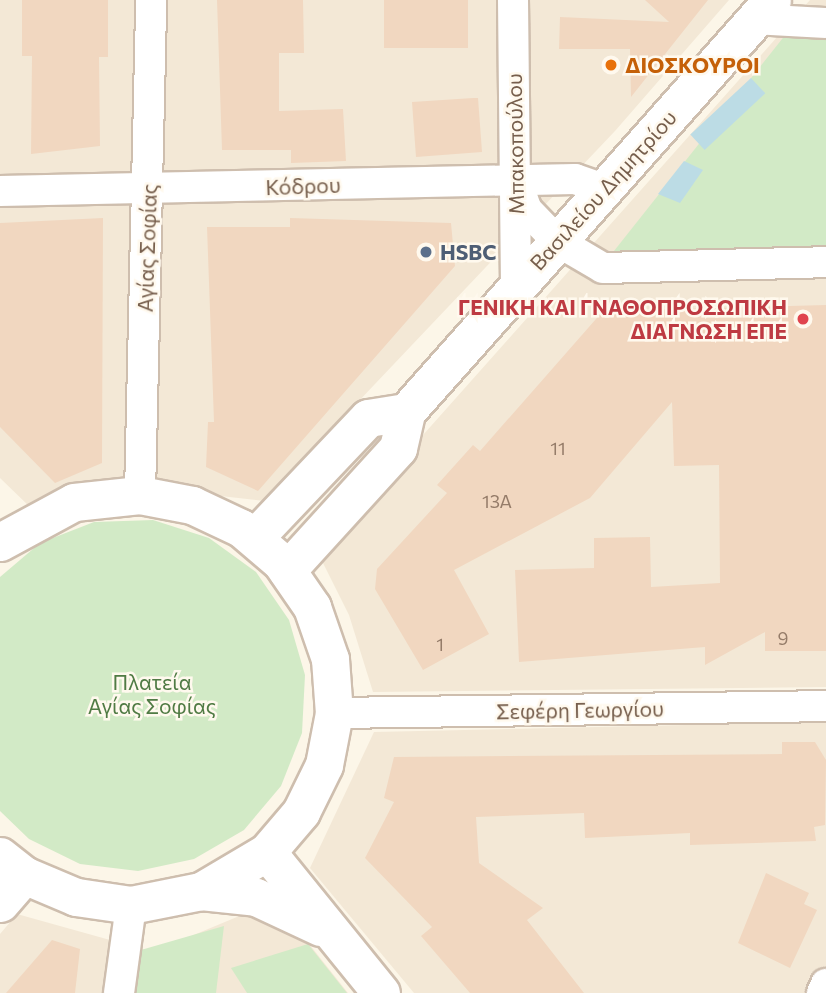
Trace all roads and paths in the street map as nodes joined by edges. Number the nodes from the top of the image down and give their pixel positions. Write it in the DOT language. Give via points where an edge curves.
graph roads {
  1 [pos="151,0"];
  2 [pos="513,0"];
  3 [pos="763,10"];
  4 [pos="826,23"];
  5 [pos="516,180"];
  6 [pos="604,189"];
  7 [pos="150,190"];
  8 [pos="0,191"];
  9 [pos="557,242"];
  10 [pos="826,262"];
  11 [pos="516,288"];
  12 [pos="406,412"];
  13 [pos="141,495"];
  14 [pos="5,529"];
  15 [pos="255,537"];
  16 [pos="287,570"];
  17 [pos="826,706"];
  18 [pos="334,713"];
  19 [pos="267,852"];
  20 [pos="12,866"];
  21 [pos="201,891"];
  22 [pos="0,903"];
  23 [pos="131,905"];
  24 [pos="333,934"];
  25 [pos="826,984"];
  26 [pos="119,993"];
  27 [pos="381,993"];
  28 [pos="822,993"];
  1 -- 7 [label="street, Αγίας Σοφίας"];
  2 -- 5 [label="street, Μπακοπούλου"];
  3 -- 4 [label="street"];
  3 -- 6 [label="street, Βασιλείου Δημητρίου"];
  5 -- 6 [label="street, Κόδρου" via="575,179"];
  5 -- 7 [label="street, Κόδρου"];
  5 -- 9 [label="street" via="527,210"];
  5 -- 11 [label="street, Μπακοπούλου"];
  6 -- 9 [label="street, Βασιλείου Δημητρίου"];
  7 -- 8 [label="street, Κόδρου"];
  7 -- 13 [label="street, Αγίας Σοφίας"];
  9 -- 10 [label="street" via="604,268"];
  9 -- 11 [label="street, Βασιλείου Δημητρίου"];
  11 -- 12 [label="street, Βασιλείου Δημητρίου"];
  12 -- 15 [label="street" via="368,418"];
  12 -- 16 [label="street, Βασιλείου Δημητρίου" via="398,448"];
  13 -- 14 [label="street" via="74,502"];
  13 -- 15 [label="street" via="192,505"];
  15 -- 16 [label="street"];
  16 -- 18 [label="street" via="312,607 330,659"];
  17 -- 18 [label="street, Σεφέρη Γεωργίου"];
  18 -- 19 [label="street" via="324,765 301,812"];
  19 -- 21 [label="street"];
  19 -- 24 [label="street"];
  20 -- 22 [label="street"];
  20 -- 23 [label="street" via="76,898"];
  21 -- 23 [label="street"];
  21 -- 24 [label="street" via="256,897"];
  23 -- 26 [label="street"];
  24 -- 27 [label="street"];
  25 -- 28 [label="street"];
}
